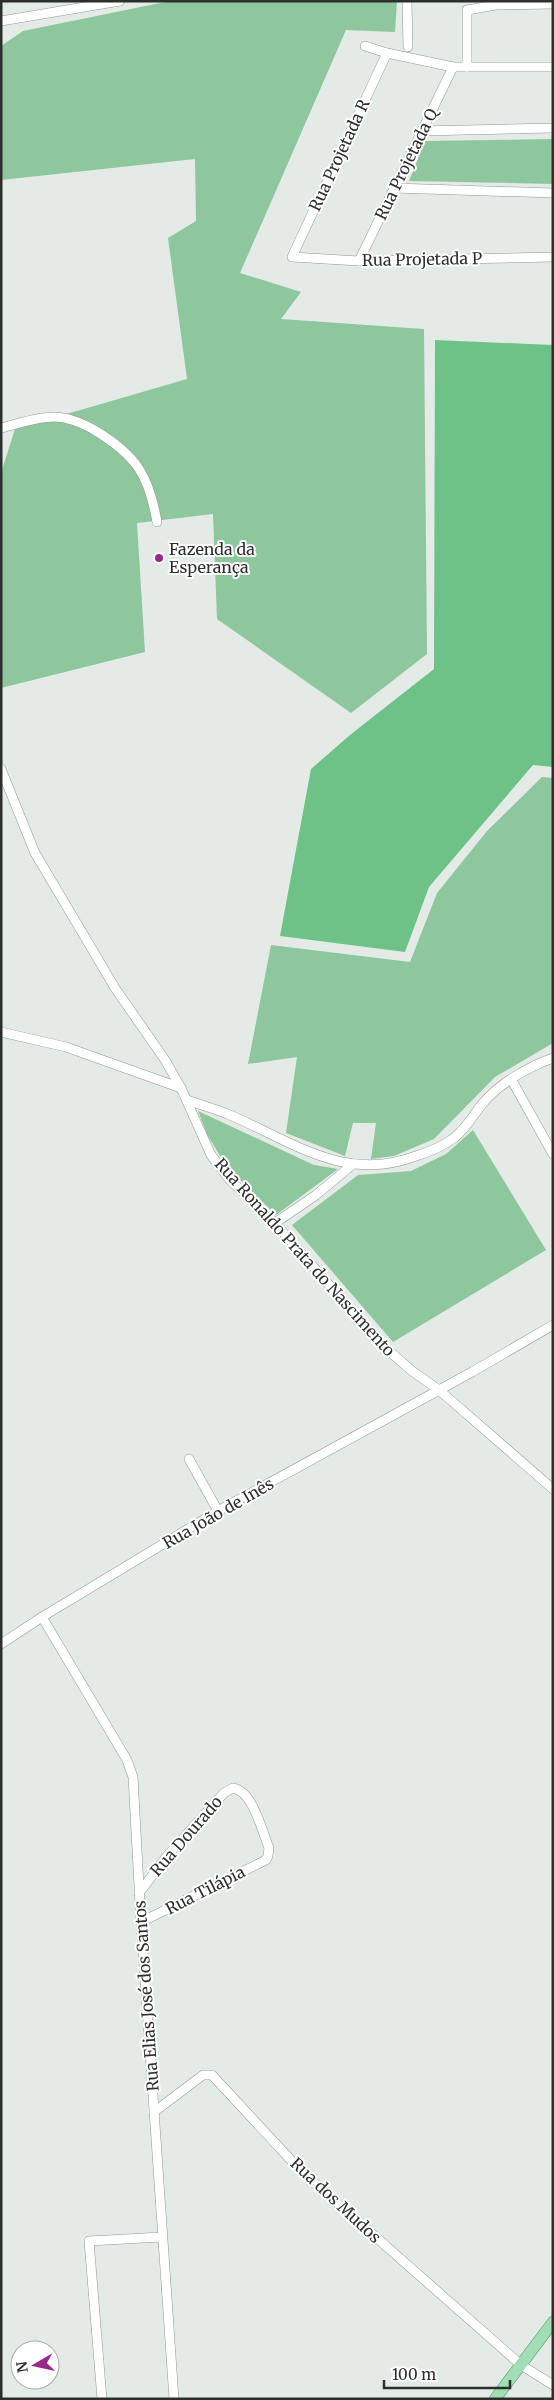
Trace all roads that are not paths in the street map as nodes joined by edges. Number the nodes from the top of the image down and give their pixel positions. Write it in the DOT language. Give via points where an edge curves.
graph roads {
  1 [pos="120,1"];
  2 [pos="407,1"];
  3 [pos="506,1"];
  4 [pos="553,4"];
  5 [pos="496,5"];
  6 [pos="3,22"];
  7 [pos="365,46"];
  8 [pos="408,47"];
  9 [pos="387,54"];
  10 [pos="453,67"];
  11 [pos="466,67"];
  12 [pos="553,67"];
  13 [pos="553,128"];
  14 [pos="421,131"];
  15 [pos="394,188"];
  16 [pos="553,193"];
  17 [pos="292,257"];
  18 [pos="553,257"];
  19 [pos="359,260"];
  20 [pos="1,428"];
  21 [pos="157,522"];
  22 [pos="1,768"];
  23 [pos="1,1032"];
  24 [pos="553,1058"];
  25 [pos="512,1079"];
  26 [pos="181,1088"];
  27 [pos="186,1100"];
  28 [pos="553,1154"];
  29 [pos="352,1165"];
  30 [pos="275,1223"];
  31 [pos="553,1325"];
  32 [pos="439,1390"];
  33 [pos="189,1459"];
  34 [pos="553,1489"];
  35 [pos="218,1511"];
  36 [pos="42,1617"];
  37 [pos="1,1644"];
  38 [pos="239,1789"];
  39 [pos="139,1893"];
  40 [pos="141,1922"];
  41 [pos="154,2112"];
  42 [pos="162,2237"];
  43 [pos="553,2322"];
  44 [pos="521,2365"];
  45 [pos="553,2385"];
  46 [pos="102,2399"];
  47 [pos="174,2399"];
  48 [pos="495,2399"];
  1 -- 6 [label="street"];
  2 -- 8 [label="street"];
  3 -- 5 [label="street"];
  4 -- 5 [label="street"];
  5 -- 11 [label="street" via="467,10"];
  7 -- 9 [label="street"];
  9 -- 10 [label="street"];
  9 -- 17 [label="street, Rua Projetada R"];
  10 -- 11 [label="street"];
  10 -- 14 [label="street, Rua Projetada Q"];
  11 -- 12 [label="street"];
  13 -- 14 [label="street"];
  14 -- 15 [label="street, Rua Projetada Q"];
  15 -- 16 [label="street"];
  15 -- 19 [label="street, Rua Projetada Q"];
  17 -- 19 [label="street, Rua Projetada P"];
  18 -- 19 [label="street, Rua Projetada P"];
  20 -- 21 [label="street" via="56,417 75,421 112,441 145,476"];
  22 -- 26 [label="street, Rua Ronaldo Prata do Nascimento" via="26,836 48,877 114,988 166,1060"];
  23 -- 26 [label="street" via="88,1054"];
  24 -- 25 [label="street"];
  25 -- 28 [label="street"];
  25 -- 29 [label="street" via="488,1098 468,1124 441,1146 399,1162"];
  26 -- 27 [label="street, Rua Ronaldo Prata do Nascimento"];
  27 -- 29 [label="street" via="230,1115 306,1151"];
  27 -- 30 [label="street, Rua Ronaldo Prata do Nascimento" via="217,1163"];
  29 -- 30 [label="street"];
  30 -- 32 [label="street, Rua Ronaldo Prata do Nascimento" via="379,1342"];
  31 -- 32 [label="street, Rua João de Inês"];
  32 -- 34 [label="street, Rua Ronaldo Prata do Nascimento"];
  32 -- 35 [label="street, Rua João de Inês"];
  33 -- 35 [label="street"];
  35 -- 36 [label="street, Rua João de Inês"];
  36 -- 37 [label="street, Rua João de Inês"];
  36 -- 39 [label="street, Rua Elias José dos Santos" via="131,1769"];
  38 -- 39 [label="street, Rua Dourado" via="229,1789 224,1793"];
  38 -- 40 [label="street, Rua Tilápia" via="250,1801 268,1848 266,1860"];
  39 -- 40 [label="street, Rua Elias José dos Santos"];
  40 -- 41 [label="street, Rua Elias José dos Santos"];
  41 -- 42 [label="street, Rua Elias José dos Santos"];
  41 -- 44 [label="street, Rua dos Mudos" via="203,2075 212,2075 302,2172"];
  42 -- 46 [label="street" via="89,2241"];
  42 -- 47 [label="street, Rua Elias José dos Santos"];
  43 -- 44 [label="main road"];
  44 -- 45 [label="street, Rua dos Mudos"];
  44 -- 48 [label="main road"];
}
